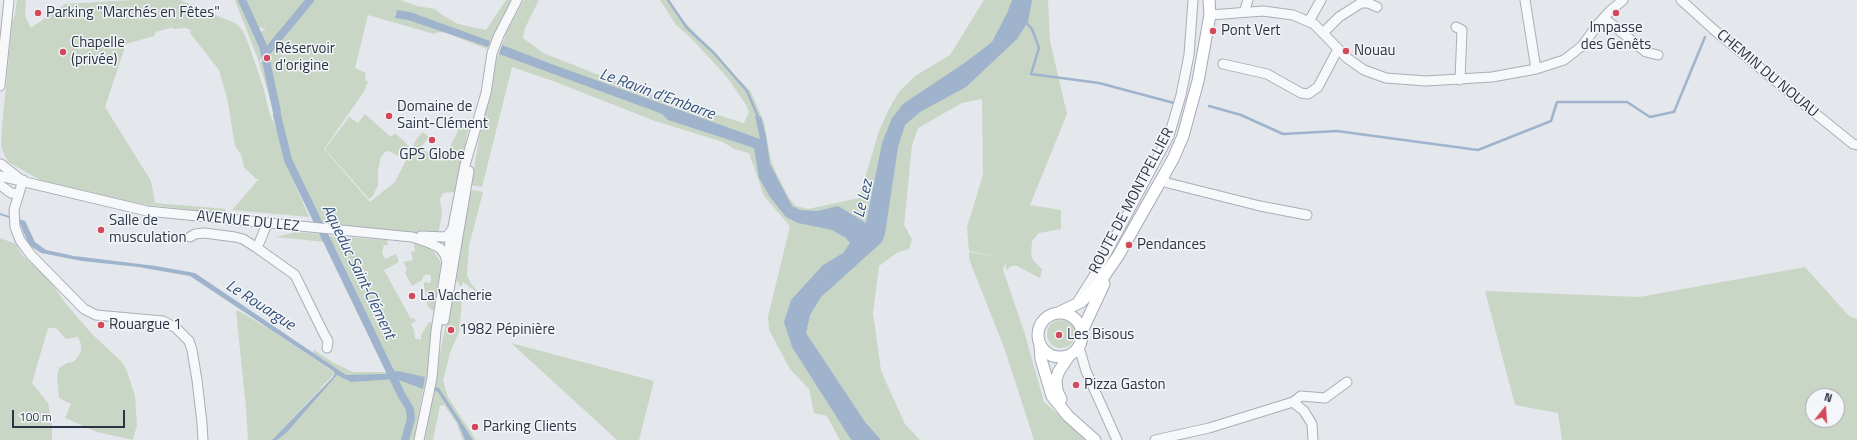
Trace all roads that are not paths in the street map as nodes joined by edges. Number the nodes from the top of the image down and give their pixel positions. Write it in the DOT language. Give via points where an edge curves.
graph roads {
  1 [pos="9,0"];
  2 [pos="518,0"];
  3 [pos="1193,0"];
  4 [pos="1209,0"];
  5 [pos="1248,0"];
  6 [pos="1321,0"];
  7 [pos="1525,0"];
  8 [pos="1680,0"];
  9 [pos="1620,1"];
  10 [pos="1377,7"];
  11 [pos="1244,12"];
  12 [pos="1210,15"];
  13 [pos="1604,18"];
  14 [pos="1309,21"];
  15 [pos="1456,27"];
  16 [pos="1324,32"];
  17 [pos="1338,49"];
  18 [pos="1658,55"];
  19 [pos="1223,64"];
  20 [pos="1536,69"];
  21 [pos="1460,80"];
  22 [pos="0,86"];
  23 [pos="474,135"];
  24 [pos="1857,145"];
  25 [pos="0,165"];
  26 [pos="0,176"];
  27 [pos="1161,179"];
  28 [pos="23,180"];
  29 [pos="0,185"];
  30 [pos="18,194"];
  31 [pos="1307,215"];
  32 [pos="267,224"];
  33 [pos="453,227"];
  34 [pos="190,237"];
  35 [pos="437,242"];
  36 [pos="453,245"];
  37 [pos="257,248"];
  38 [pos="1118,256"];
  39 [pos="447,262"];
  40 [pos="1076,304"];
  41 [pos="1060,312"];
  42 [pos="1082,331"];
  43 [pos="1040,346"];
  44 [pos="1079,347"];
  45 [pos="327,348"];
  46 [pos="1069,356"];
  47 [pos="434,364"];
  48 [pos="1347,382"];
  49 [pos="1292,402"];
  50 [pos="1068,416"];
  51 [pos="203,440"];
  52 [pos="419,440"];
  53 [pos="1095,440"];
  54 [pos="1117,440"];
  55 [pos="1155,440"];
  56 [pos="1313,440"];
  1 -- 22 [label="street"];
  2 -- 23 [label="street" via="491,57 488,82"];
  3 -- 40 [label="street, ROUTE DE MONTPELLIER" via="1189,55 1183,89 1169,136 1097,271"];
  4 -- 12 [label="main road, ROUTE DE MONTPELLIER"];
  5 -- 11 [label="street"];
  6 -- 14 [label="street"];
  7 -- 20 [label="street"];
  8 -- 24 [label="street, CHEMIN DU NOUAU" via="1713,30"];
  9 -- 13 [label="street"];
  10 -- 16 [label="street" via="1361,3 1338,17"];
  11 -- 12 [label="street"];
  11 -- 14 [label="street" via="1280,12"];
  12 -- 27 [label="main road, ROUTE DE MONTPELLIER" via="1198,81 1183,136"];
  13 -- 18 [label="street" via="1646,52"];
  13 -- 20 [label="street" via="1571,56"];
  14 -- 16 [label="street"];
  15 -- 21 [label="street" via="1462,30"];
  16 -- 17 [label="street"];
  17 -- 19 [label="street" via="1318,87 1308,94 1301,93 1267,74"];
  17 -- 21 [label="street" via="1360,68 1386,78"];
  20 -- 21 [label="street" via="1488,78"];
  23 -- 33 [label="street" via="465,165"];
  23 -- 36 [label="street"];
  25 -- 28 [label="street, AVENUE DU LEZ"];
  26 -- 28 [label="street, AVENUE DU LEZ"];
  27 -- 31 [label="street" via="1168,183 1260,206"];
  27 -- 38 [label="main road, ROUTE DE MONTPELLIER"];
  28 -- 30 [label="street"];
  28 -- 32 [label="street, AVENUE DU LEZ" via="147,211"];
  29 -- 30 [label="street" via="11,193"];
  30 -- 51 [label="street" via="14,218 20,240 27,251 84,309 96,315 163,321 184,335 192,350"];
  32 -- 35 [label="street, AVENUE DU LEZ" via="405,236"];
  32 -- 37 [label="street"];
  33 -- 35 [label="street" via="448,236"];
  33 -- 36 [label="street"];
  34 -- 37 [label="street" via="204,233 235,236"];
  35 -- 36 [label="street, AVENUE DU LEZ"];
  35 -- 39 [label="street"];
  36 -- 39 [label="street"];
  36 -- 47 [label="street" via="453,271"];
  37 -- 45 [label="street" via="295,275 328,342"];
  38 -- 40 [label="main road, ROUTE DE MONTPELLIER" via="1098,285"];
  38 -- 42 [label="main road, ROUTE DE MONTPELLIER"];
  39 -- 47 [label="street"];
  40 -- 41 [label="main road, ROUTE DE MONTPELLIER"];
  41 -- 42 [label="main road" via="1077,319"];
  41 -- 43 [label="main road" via="1042,321 1038,334"];
  42 -- 44 [label="main road" via="1083,338"];
  43 -- 46 [label="main road" via="1056,357"];
  43 -- 50 [label="main road" via="1041,359 1052,396"];
  44 -- 46 [label="main road"];
  44 -- 54 [label="street" via="1089,377"];
  46 -- 50 [label="main road" via="1056,379 1057,391"];
  47 -- 52 [label="street"];
  48 -- 49 [label="street" via="1325,398 1301,396"];
  49 -- 55 [label="street" via="1209,428"];
  49 -- 56 [label="street" via="1304,411 1312,424"];
  50 -- 53 [label="main road"];
}
